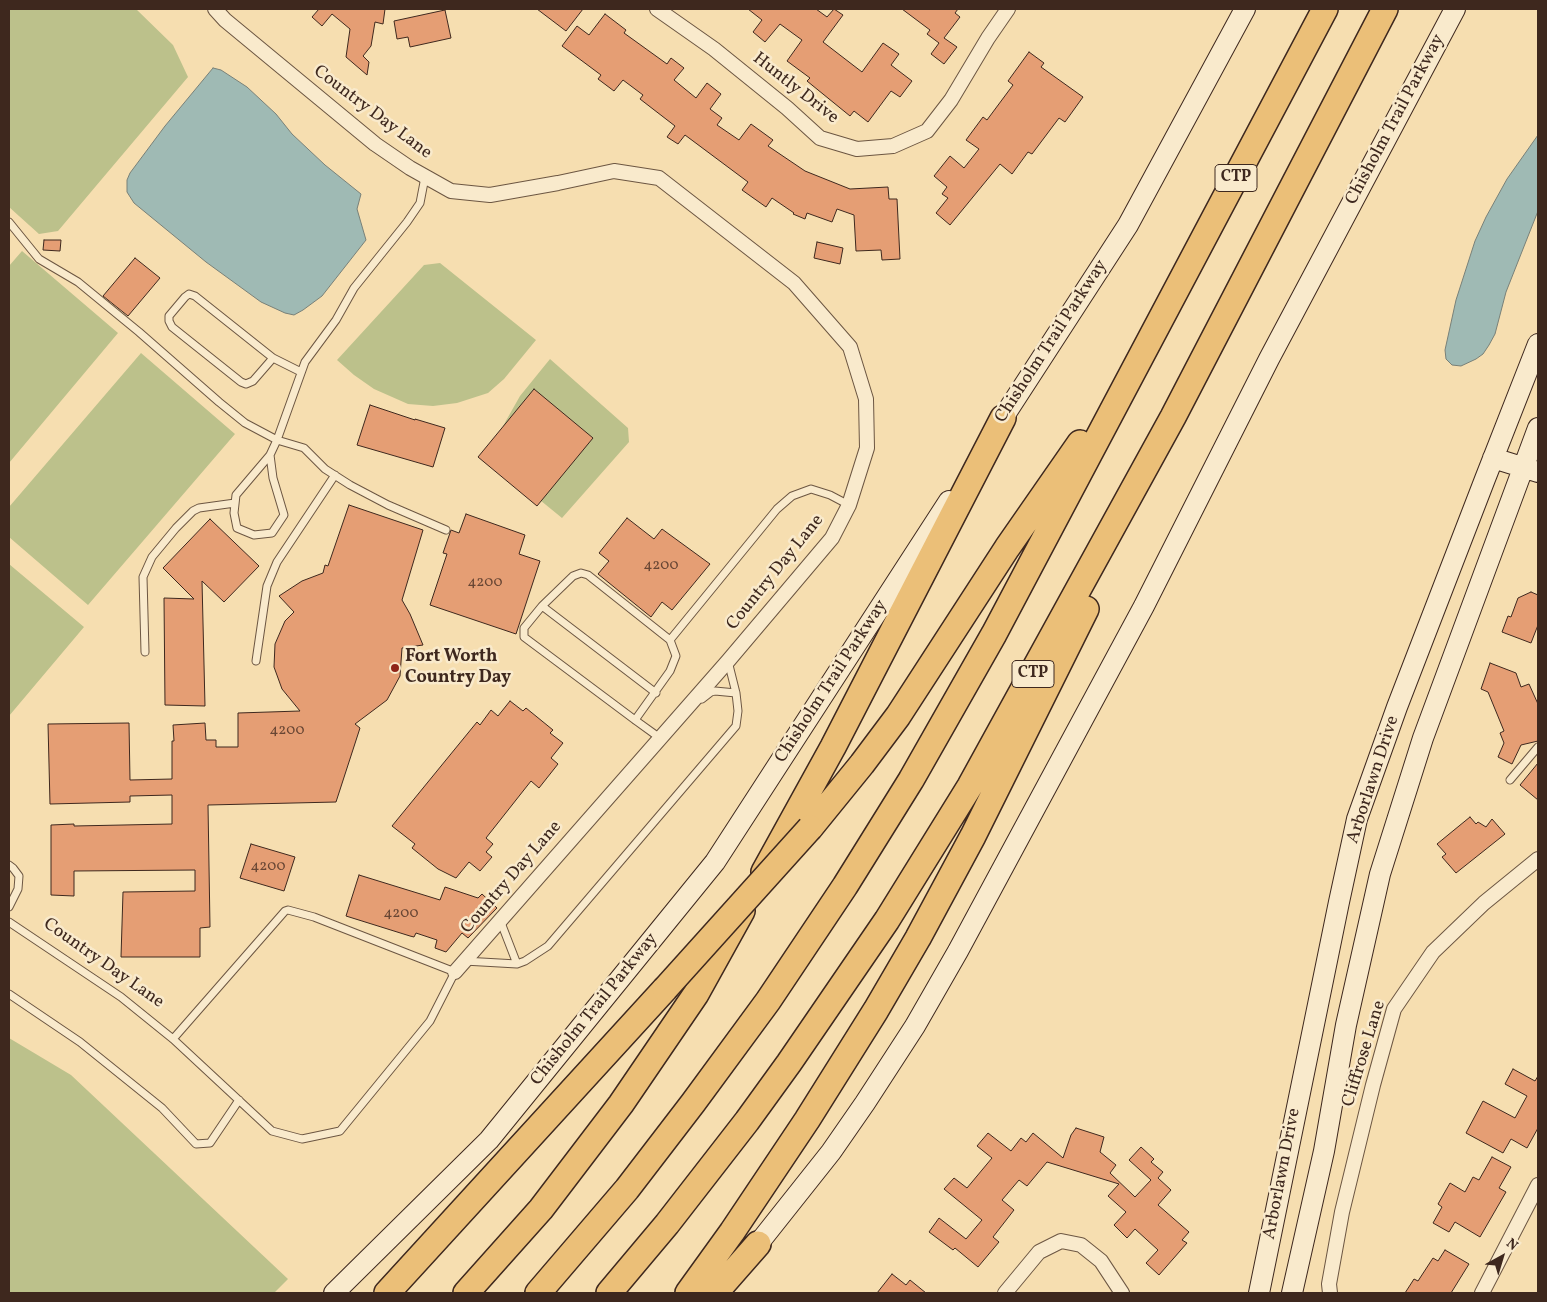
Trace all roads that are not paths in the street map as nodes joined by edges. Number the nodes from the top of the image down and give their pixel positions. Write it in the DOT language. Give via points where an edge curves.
graph roads {
  1 [pos="206,9"];
  2 [pos="215,9"];
  3 [pos="657,9"];
  4 [pos="1008,9"];
  5 [pos="1245,9"];
  6 [pos="1325,9"];
  7 [pos="1385,9"];
  8 [pos="1455,9"];
  9 [pos="225,20"];
  10 [pos="425,178"];
  11 [pos="9,222"];
  12 [pos="1538,344"];
  13 [pos="1147,346"];
  14 [pos="273,358"];
  15 [pos="301,372"];
  16 [pos="1003,418"];
  17 [pos="1172,418"];
  18 [pos="1506,424"];
  19 [pos="1537,432"];
  20 [pos="277,440"];
  21 [pos="270,455"];
  22 [pos="1493,458"];
  23 [pos="1531,470"];
  24 [pos="335,475"];
  25 [pos="235,503"];
  26 [pos="849,505"];
  27 [pos="446,530"];
  28 [pos="542,606"];
  29 [pos="670,640"];
  30 [pos="145,652"];
  31 [pos="256,660"];
  32 [pos="728,661"];
  33 [pos="656,693"];
  34 [pos="736,693"];
  35 [pos="685,710"];
  36 [pos="635,720"];
  37 [pos="660,738"];
  38 [pos="1538,747"];
  39 [pos="1510,780"];
  40 [pos="1538,858"];
  41 [pos="9,865"];
  42 [pos="9,907"];
  43 [pos="500,920"];
  44 [pos="9,922"];
  45 [pos="464,961"];
  46 [pos="517,964"];
  47 [pos="455,972"];
  48 [pos="9,994"];
  49 [pos="173,1039"];
  50 [pos="239,1100"];
  51 [pos="1538,1185"];
  52 [pos="758,1244"];
  53 [pos="1332,1290"];
  54 [pos="334,1293"];
  55 [pos="387,1293"];
  56 [pos="466,1293"];
  57 [pos="538,1293"];
  58 [pos="609,1293"];
  59 [pos="688,1293"];
  60 [pos="715,1293"];
  61 [pos="1005,1293"];
  62 [pos="1122,1293"];
  63 [pos="1259,1293"];
  64 [pos="1292,1293"];
  65 [pos="1482,1293"];
  1 -- 9 [label="street"];
  2 -- 9 [label="street"];
  3 -- 4 [label="street, Huntly Drive" via="714,49 820,138 857,149 893,146 927,131 951,100"];
  5 -- 16 [label="main road, Chisholm Trail Parkway" via="1128,225"];
  6 -- 13 [label="highway, CTP"];
  7 -- 17 [label="highway, CTP"];
  8 -- 52 [label="main road, Chisholm Trail Parkway" via="1269,359 1144,606 944,977 831,1152"];
  9 -- 10 [label="street, Country Day Lane" via="375,144"];
  10 -- 15 [label="lane" via="420,203 354,288"];
  10 -- 26 [label="street, Country Day Lane" via="452,191 490,195 614,171 659,178 794,282 850,347 866,398 867,448"];
  11 -- 20 [label="lane" via="40,259 78,282 245,423"];
  12 -- 18 [label="main road, Arborlawn Drive"];
  13 -- 55 [label="highway, bridge" via="1007,548 898,716 862,764 810,828"];
  13 -- 57 [label="highway, CTP" via="982,656 926,755 845,886 768,1001 693,1103 594,1229"];
  14 -- 14 [label="lane" via="195,296 189,294 185,297 170,316 172,327 241,382 253,381"];
  14 -- 15 [label="lane"];
  15 -- 20 [label="lane"];
  16 -- 54 [label="main road, Chisholm Trail Parkway" via="716,862 489,1140"];
  16 -- 56 [label="highway" via="833,747 696,994 621,1104 540,1209"];
  17 -- 58 [label="highway, CTP" via="995,743 903,896 752,1114"];
  17 -- 59 [label="highway" via="1125,530 936,906 807,1120"];
  18 -- 19 [label="main road"];
  18 -- 22 [label="main road, Arborlawn Drive"];
  19 -- 23 [label="main road, Arborlawn Drive"];
  20 -- 21 [label="lane"];
  20 -- 24 [label="lane" via="304,448"];
  21 -- 25 [label="lane" via="236,495"];
  21 -- 25 [label="lane" via="272,478 284,515 272,533 254,535 237,528"];
  22 -- 23 [label="main road"];
  22 -- 63 [label="main road, Arborlawn Drive" via="1357,819"];
  23 -- 64 [label="main road, Arborlawn Drive" via="1423,738 1380,874"];
  24 -- 27 [label="lane" via="388,505"];
  24 -- 31 [label="lane" via="277,562 266,586"];
  25 -- 30 [label="lane" via="193,511 152,557 144,577"];
  26 -- 29 [label="lane" via="811,489 792,496"];
  26 -- 32 [label="street, Country Day Lane" via="832,538"];
  28 -- 29 [label="lane" via="573,576 581,573 588,575"];
  28 -- 33 [label="lane"];
  28 -- 36 [label="lane" via="524,628 524,637"];
  29 -- 33 [label="lane" via="676,656"];
  32 -- 34 [label="lane"];
  32 -- 35 [label="street, Country Day Lane"];
  33 -- 36 [label="lane"];
  34 -- 35 [label="lane" via="710,692"];
  34 -- 46 [label="lane" via="736,726 548,946"];
  35 -- 37 [label="street, Country Day Lane"];
  36 -- 37 [label="lane"];
  37 -- 43 [label="street, Country Day Lane"];
  38 -- 39 [label="lane"];
  40 -- 53 [label="street, Cliffrose Lane" via="1433,952 1394,1009 1342,1212"];
  41 -- 42 [label="lane" via="19,876 18,889"];
  43 -- 45 [label="street, Country Day Lane"];
  43 -- 46 [label="lane"];
  44 -- 49 [label="lane, Country Day Lane" via="121,996"];
  45 -- 46 [label="lane"];
  45 -- 47 [label="street, Country Day Lane"];
  47 -- 49 [label="lane" via="288,910"];
  47 -- 50 [label="lane, Country Day Lane" via="430,1021 340,1131 302,1139 272,1131"];
  48 -- 50 [label="lane" via="80,1042 162,1108 196,1144 210,1143"];
  49 -- 50 [label="lane, Country Day Lane"];
  51 -- 65 [label="street"];
  52 -- 60 [label="highway"];
  61 -- 62 [label="street" via="1039,1252 1060,1241 1081,1245 1101,1261"];
}
